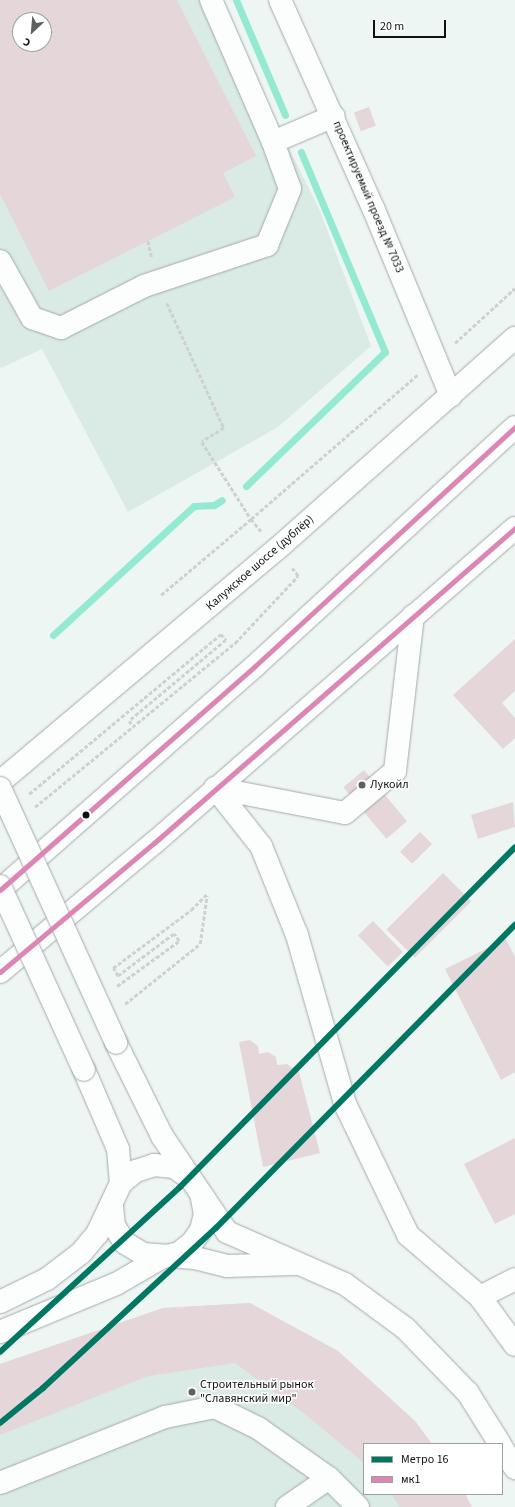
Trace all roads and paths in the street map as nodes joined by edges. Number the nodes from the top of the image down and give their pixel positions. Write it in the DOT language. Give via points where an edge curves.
graph roads {
  1 [pos="211,0"];
  2 [pos="280,0"];
  3 [pos="334,116"];
  4 [pos="273,142"];
  5 [pos="0,261"];
  6 [pos="158,282"];
  7 [pos="515,288"];
  8 [pos="515,338"];
  9 [pos="435,359"];
  10 [pos="451,396"];
  11 [pos="515,427"];
  12 [pos="512,536"];
  13 [pos="413,616"];
  14 [pos="134,726"];
  15 [pos="127,732"];
  16 [pos="0,782"];
  17 [pos="0,788"];
  18 [pos="215,788"];
  19 [pos="29,794"];
  20 [pos="35,807"];
  21 [pos="0,886"];
  22 [pos="0,890"];
  23 [pos="0,972"];
  24 [pos="117,986"];
  25 [pos="125,1004"];
  26 [pos="190,1178"];
  27 [pos="121,1183"];
  28 [pos="202,1198"];
  29 [pos="112,1205"];
  30 [pos="163,1257"];
  31 [pos="304,1264"];
  32 [pos="515,1279"];
  33 [pos="480,1297"];
  34 [pos="0,1302"];
  35 [pos="0,1332"];
  36 [pos="515,1345"];
  37 [pos="499,1443"];
  38 [pos="503,1450"];
  39 [pos="515,1468"];
  40 [pos="329,1478"];
  41 [pos="0,1484"];
  42 [pos="287,1507"];
  43 [pos="358,1507"];
  1 -- 4 [label="main road"];
  2 -- 3 [label="main road, проектируемый проезд № 7033"];
  3 -- 4 [label="main road"];
  3 -- 9 [label="main road, проектируемый проезд № 7033"];
  4 -- 6 [label="main road" via="290,189 267,244"];
  5 -- 6 [label="main road" via="32,318 61,328 144,286"];
  6 -- 9 [label="path" via="224,428 202,442 251,519"];
  7 -- 9 [label="path"];
  8 -- 10 [label="main road, Калужское шоссе (дублёр)"];
  9 -- 10 [label="main road, проектируемый проезд № 7033"];
  10 -- 16 [label="main road, Калужское шоссе (дублёр)" via="277,549"];
  11 -- 22 [label="main road" via="255,666"];
  12 -- 13 [label="main road"];
  13 -- 18 [label="main road"];
  13 -- 18 [label="main road" via="395,771 345,813"];
  14 -- 19 [label="path" via="129,721 226,640 221,634"];
  15 -- 20 [label="path"];
  17 -- 26 [label="main road, bridge" via="116,1043 162,1136"];
  18 -- 23 [label="main road"];
  18 -- 33 [label="main road" via="261,846 298,934 345,1104 408,1235"];
  21 -- 27 [label="main road, bridge" via="118,1149"];
  24 -- 25 [label="path" via="179,942 174,934 118,976 114,968 191,910 207,894 200,944"];
  26 -- 27 [label="main road" via="174,1167 154,1165 136,1171"];
  26 -- 28 [label="main road"];
  27 -- 29 [label="main road"];
  28 -- 30 [label="main road" via="205,1214 201,1230 179,1253"];
  28 -- 31 [label="main road" via="227,1232"];
  29 -- 30 [label="main road" via="114,1226 125,1243 142,1254"];
  29 -- 34 [label="main road" via="97,1234 81,1253 47,1279"];
  30 -- 31 [label="main road" via="195,1258 227,1266"];
  30 -- 35 [label="main road" via="116,1284"];
  31 -- 37 [label="main road" via="345,1284 405,1328 468,1393"];
  32 -- 33 [label="main road"];
  33 -- 36 [label="main road"];
  38 -- 39 [label="main road"];
  40 -- 41 [label="main road" via="258,1428 215,1407 165,1416"];
  40 -- 42 [label="main road"];
  40 -- 43 [label="main road"];
}
